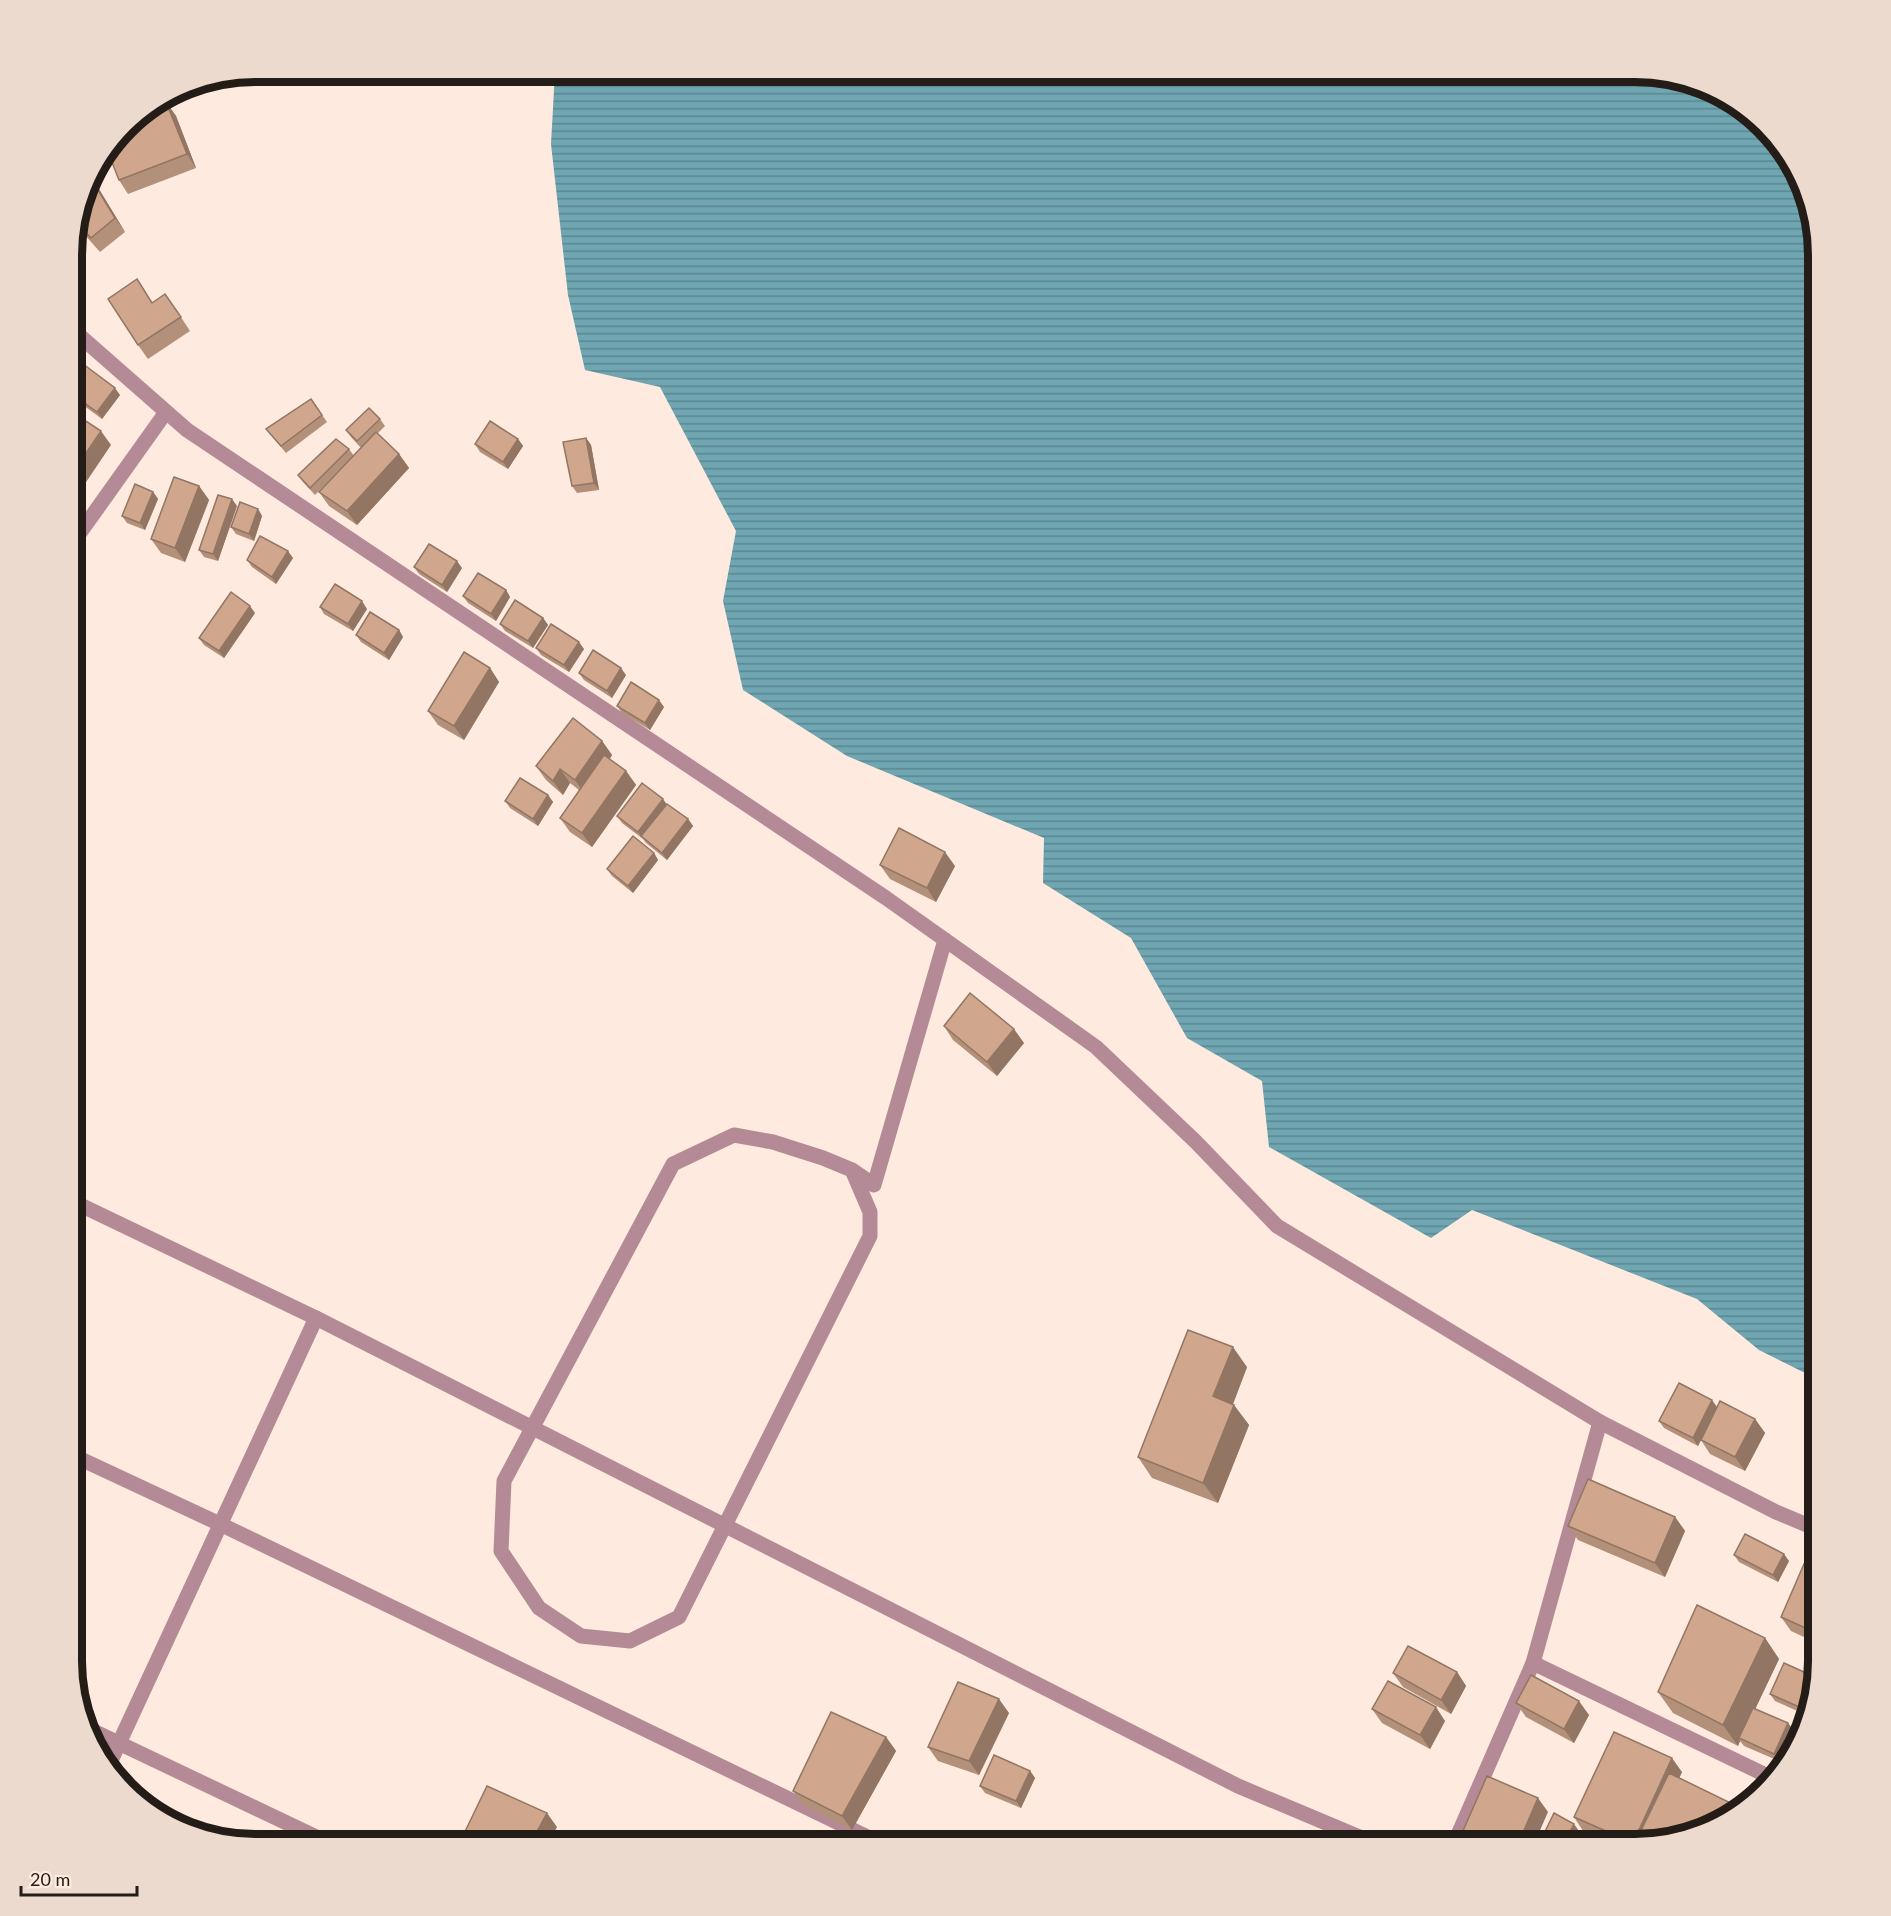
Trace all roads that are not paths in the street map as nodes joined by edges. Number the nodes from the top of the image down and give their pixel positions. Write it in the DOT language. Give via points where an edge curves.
graph roads {
  1 [pos="83,339"];
  2 [pos="166,412"];
  3 [pos="83,529"];
  4 [pos="945,940"];
  5 [pos="852,1170"];
  6 [pos="82,1207"];
  7 [pos="316,1318"];
  8 [pos="1600,1422"];
  9 [pos="82,1460"];
  10 [pos="220,1524"];
  11 [pos="1808,1525"];
  12 [pos="1533,1663"];
  13 [pos="99,1734"];
  14 [pos="119,1744"];
  15 [pos="112,1758"];
  16 [pos="1765,1775"];
  17 [pos="310,1834"];
  18 [pos="861,1834"];
  19 [pos="1352,1834"];
  20 [pos="1458,1834"];
  1 -- 2 [label="street"];
  2 -- 3 [label="street"];
  2 -- 4 [label="street" via="187,430"];
  4 -- 5 [label="street" via="874,1185"];
  4 -- 8 [label="street" via="1096,1047 1277,1226"];
  5 -- 5 [label="street" via="773,1142 734,1135 673,1164 504,1481 501,1551 539,1608 581,1636 630,1641 679,1617 870,1236 870,1212"];
  6 -- 7 [label="street"];
  7 -- 10 [label="street"];
  7 -- 19 [label="street" via="1238,1786"];
  8 -- 11 [label="street"];
  8 -- 12 [label="street"];
  9 -- 10 [label="street"];
  10 -- 14 [label="street"];
  10 -- 18 [label="street"];
  12 -- 16 [label="street"];
  12 -- 20 [label="street"];
  13 -- 14 [label="street"];
  14 -- 15 [label="street"];
  14 -- 17 [label="street"];
}
